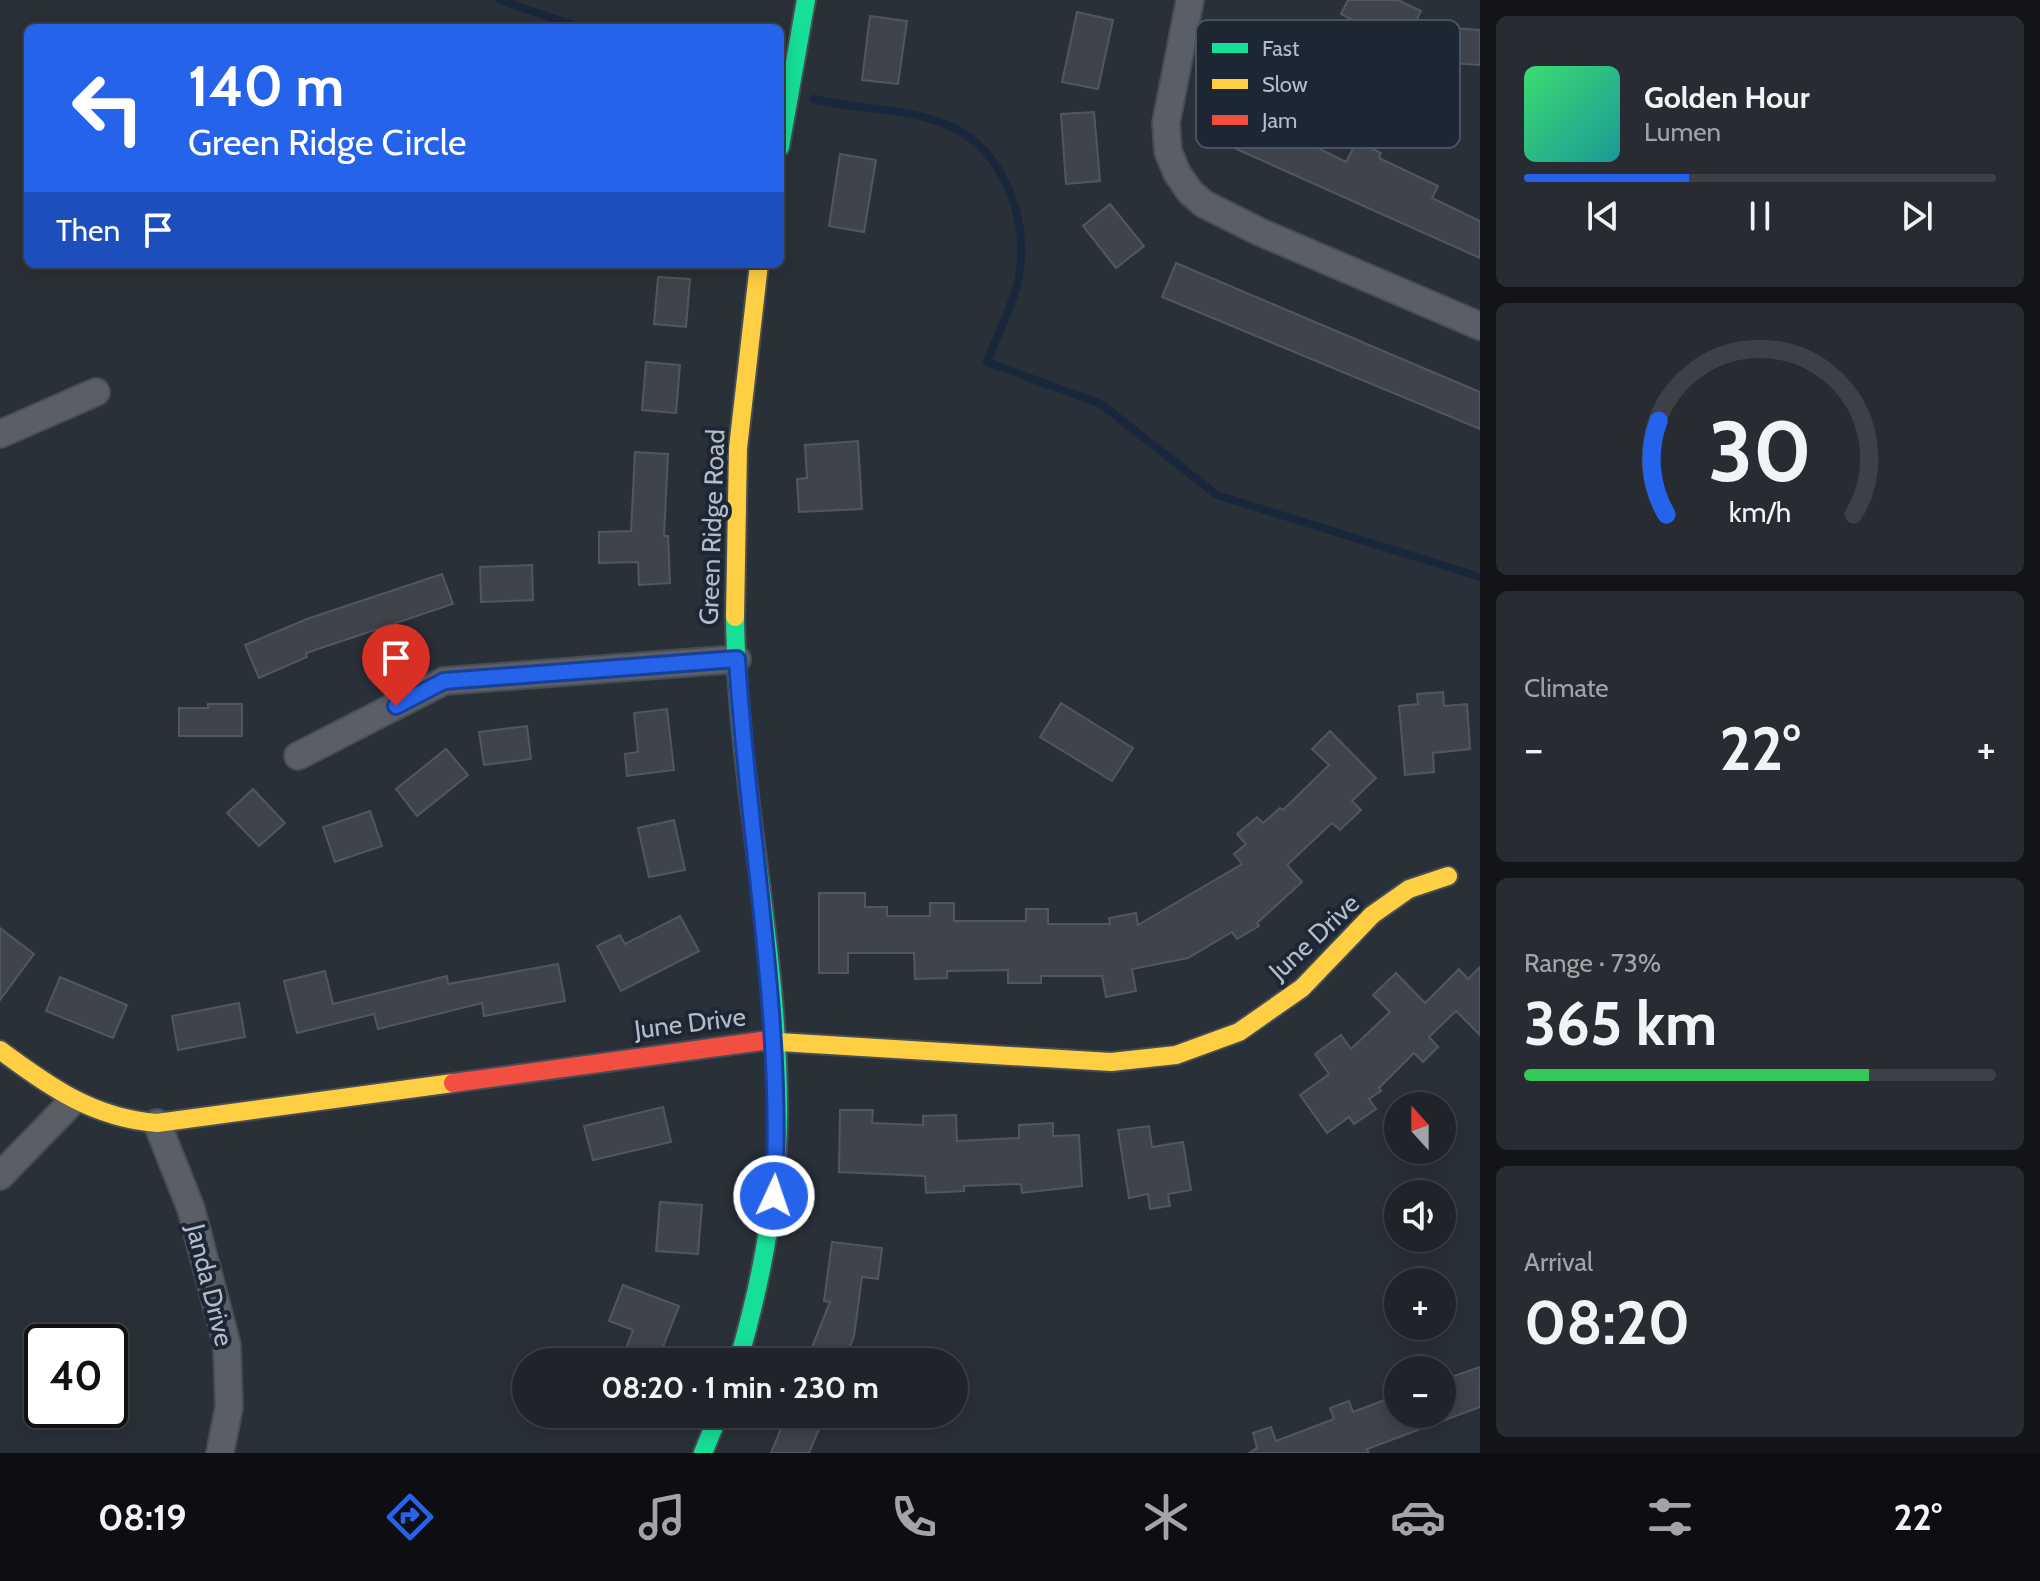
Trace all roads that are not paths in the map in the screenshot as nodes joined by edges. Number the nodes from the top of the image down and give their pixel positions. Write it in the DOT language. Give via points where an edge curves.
graph roads {
  1 [pos="806,0"];
  2 [pos="1190,0"];
  3 [pos="784,124"];
  4 [pos="758,268"];
  5 [pos="1480,326"];
  6 [pos="96,392"];
  7 [pos="0,434"];
  8 [pos="737,659"];
  9 [pos="298,756"];
  10 [pos="1448,876"];
  11 [pos="775,1039"];
  12 [pos="0,1050"];
  13 [pos="71,1103"];
  14 [pos="157,1123"];
  15 [pos="0,1176"];
  16 [pos="742,1348"];
  17 [pos="713,1428"];
  18 [pos="220,1453"];
  19 [pos="703,1453"];
  1 -- 3 [label="street"];
  2 -- 5 [label="street" via="1166,123 1168,151 1190,192 1260,232"];
  4 -- 8 [label="street, Green Ridge Road" via="737,484"];
  6 -- 7 [label="street"];
  8 -- 9 [label="street" via="444,681"];
  8 -- 11 [label="street, Green Ridge Road" via="742,758"];
  10 -- 11 [label="street, June Drive" via="1409,889 1372,915 1302,988 1239,1032 1176,1055 1111,1062"];
  11 -- 14 [label="street, June Drive"];
  11 -- 16 [label="street, Green Ridge Road" via="774,1196 764,1263"];
  12 -- 13 [label="street, June Drive"];
  13 -- 14 [label="street, June Drive" via="115,1119"];
  13 -- 15 [label="street"];
  14 -- 18 [label="street, Janda Drive" via="191,1209 227,1345 229,1407"];
  17 -- 19 [label="street"];
}
